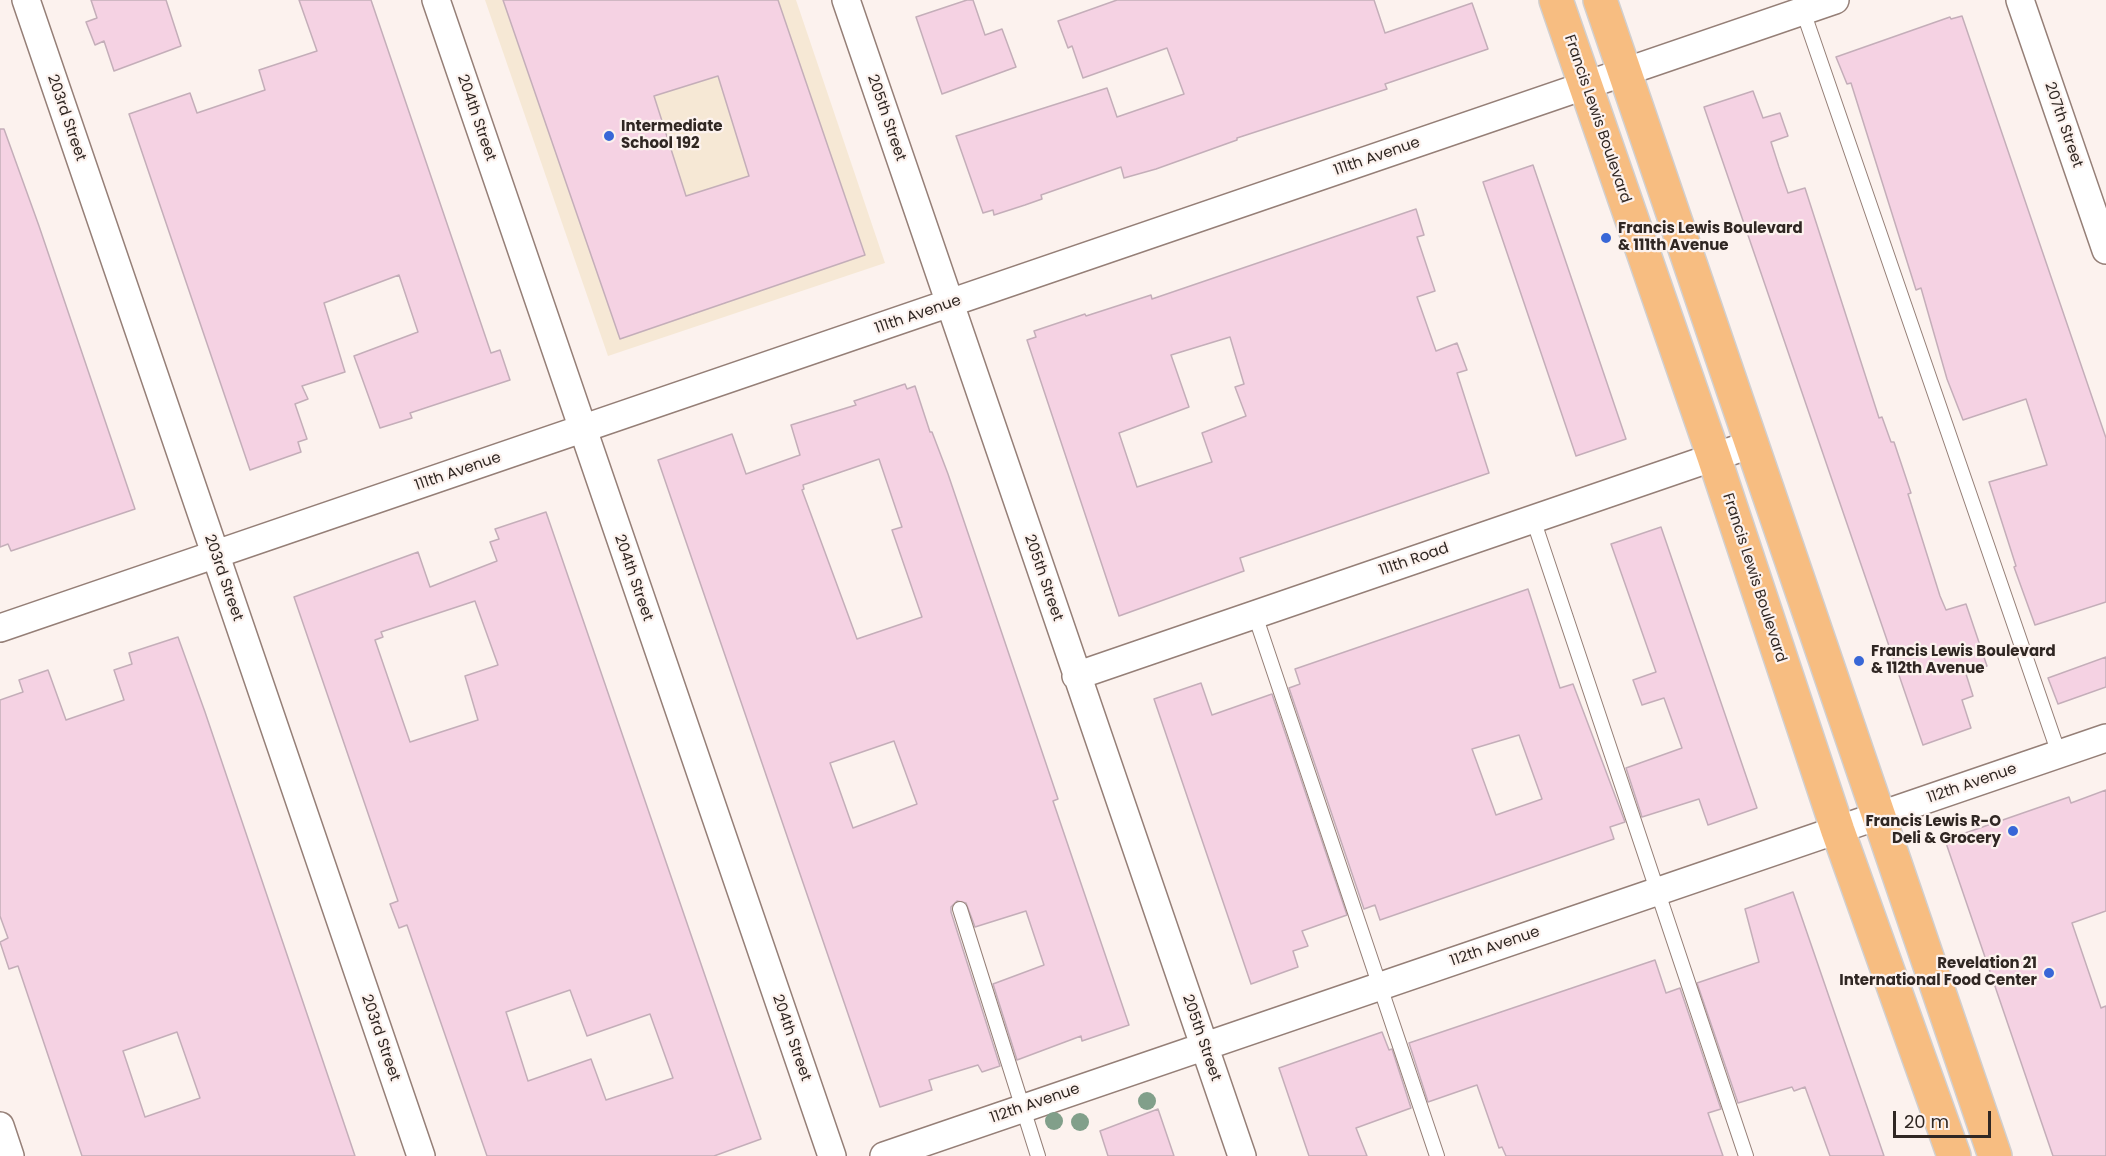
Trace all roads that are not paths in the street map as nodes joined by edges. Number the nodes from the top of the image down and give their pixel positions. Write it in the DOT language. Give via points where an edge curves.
graph roads {
  1 [pos="26,0"];
  2 [pos="436,0"];
  3 [pos="846,0"];
  4 [pos="1556,0"];
  5 [pos="1600,0"];
  6 [pos="1834,0"];
  7 [pos="2020,0"];
  8 [pos="1803,11"];
  9 [pos="1624,70"];
  10 [pos="1585,86"];
  11 [pos="2106,250"];
  12 [pos="950,304"];
  13 [pos="582,429"];
  14 [pos="1752,444"];
  15 [pos="1714,457"];
  16 [pos="1533,519"];
  17 [pos="215,556"];
  18 [pos="1255,615"];
  19 [pos="0,628"];
  20 [pos="1076,675"];
  21 [pos="2106,738"];
  22 [pos="2059,754"];
  23 [pos="1879,817"];
  24 [pos="1838,831"];
  25 [pos="1658,891"];
  26 [pos="960,909"];
  27 [pos="1381,986"];
  28 [pos="1204,1047"];
  29 [pos="1022,1109"];
  30 [pos="0,1126"];
  31 [pos="10,1156"];
  32 [pos="421,1156"];
  33 [pos="832,1156"];
  34 [pos="885,1156"];
  35 [pos="1038,1156"];
  36 [pos="1242,1156"];
  37 [pos="1437,1156"];
  38 [pos="1746,1156"];
  39 [pos="1954,1156"];
  40 [pos="1995,1156"];
  1 -- 17 [label="street, 203rd Street"];
  2 -- 13 [label="street, 204th Street"];
  3 -- 12 [label="street, 205th Street"];
  4 -- 10 [label="main road, Francis Lewis Boulevard"];
  5 -- 9 [label="main road"];
  6 -- 8 [label="street, 111th Avenue"];
  7 -- 11 [label="street, 207th Street"];
  8 -- 9 [label="street, 111th Avenue"];
  8 -- 22 [label="lane"];
  9 -- 10 [label="street, 111th Avenue"];
  9 -- 14 [label="main road"];
  10 -- 12 [label="street, 111th Avenue"];
  10 -- 15 [label="main road, Francis Lewis Boulevard"];
  12 -- 13 [label="street, 111th Avenue"];
  12 -- 20 [label="street, 205th Street"];
  13 -- 17 [label="street, 111th Avenue"];
  13 -- 33 [label="street, 204th Street"];
  14 -- 15 [label="street, 111th Road"];
  14 -- 23 [label="main road"];
  15 -- 16 [label="street, 111th Road"];
  15 -- 24 [label="main road, Francis Lewis Boulevard"];
  16 -- 18 [label="street, 111th Road"];
  16 -- 25 [label="lane"];
  17 -- 19 [label="street, 111th Avenue"];
  17 -- 32 [label="street, 203rd Street"];
  18 -- 20 [label="street, 111th Road"];
  18 -- 27 [label="lane"];
  20 -- 28 [label="street, 205th Street"];
  21 -- 22 [label="street, 112th Avenue"];
  22 -- 23 [label="street, 112th Avenue"];
  23 -- 24 [label="street, 112th Avenue"];
  23 -- 40 [label="main road"];
  24 -- 25 [label="street, 112th Avenue"];
  24 -- 39 [label="main road, Francis Lewis Boulevard"];
  25 -- 27 [label="street, 112th Avenue"];
  25 -- 38 [label="lane"];
  26 -- 29 [label="lane"];
  27 -- 28 [label="street, 112th Avenue"];
  27 -- 37 [label="lane"];
  28 -- 29 [label="street, 112th Avenue"];
  28 -- 36 [label="street, 205th Street"];
  29 -- 34 [label="street, 112th Avenue"];
  29 -- 35 [label="lane"];
  30 -- 31 [label="street"];
}
